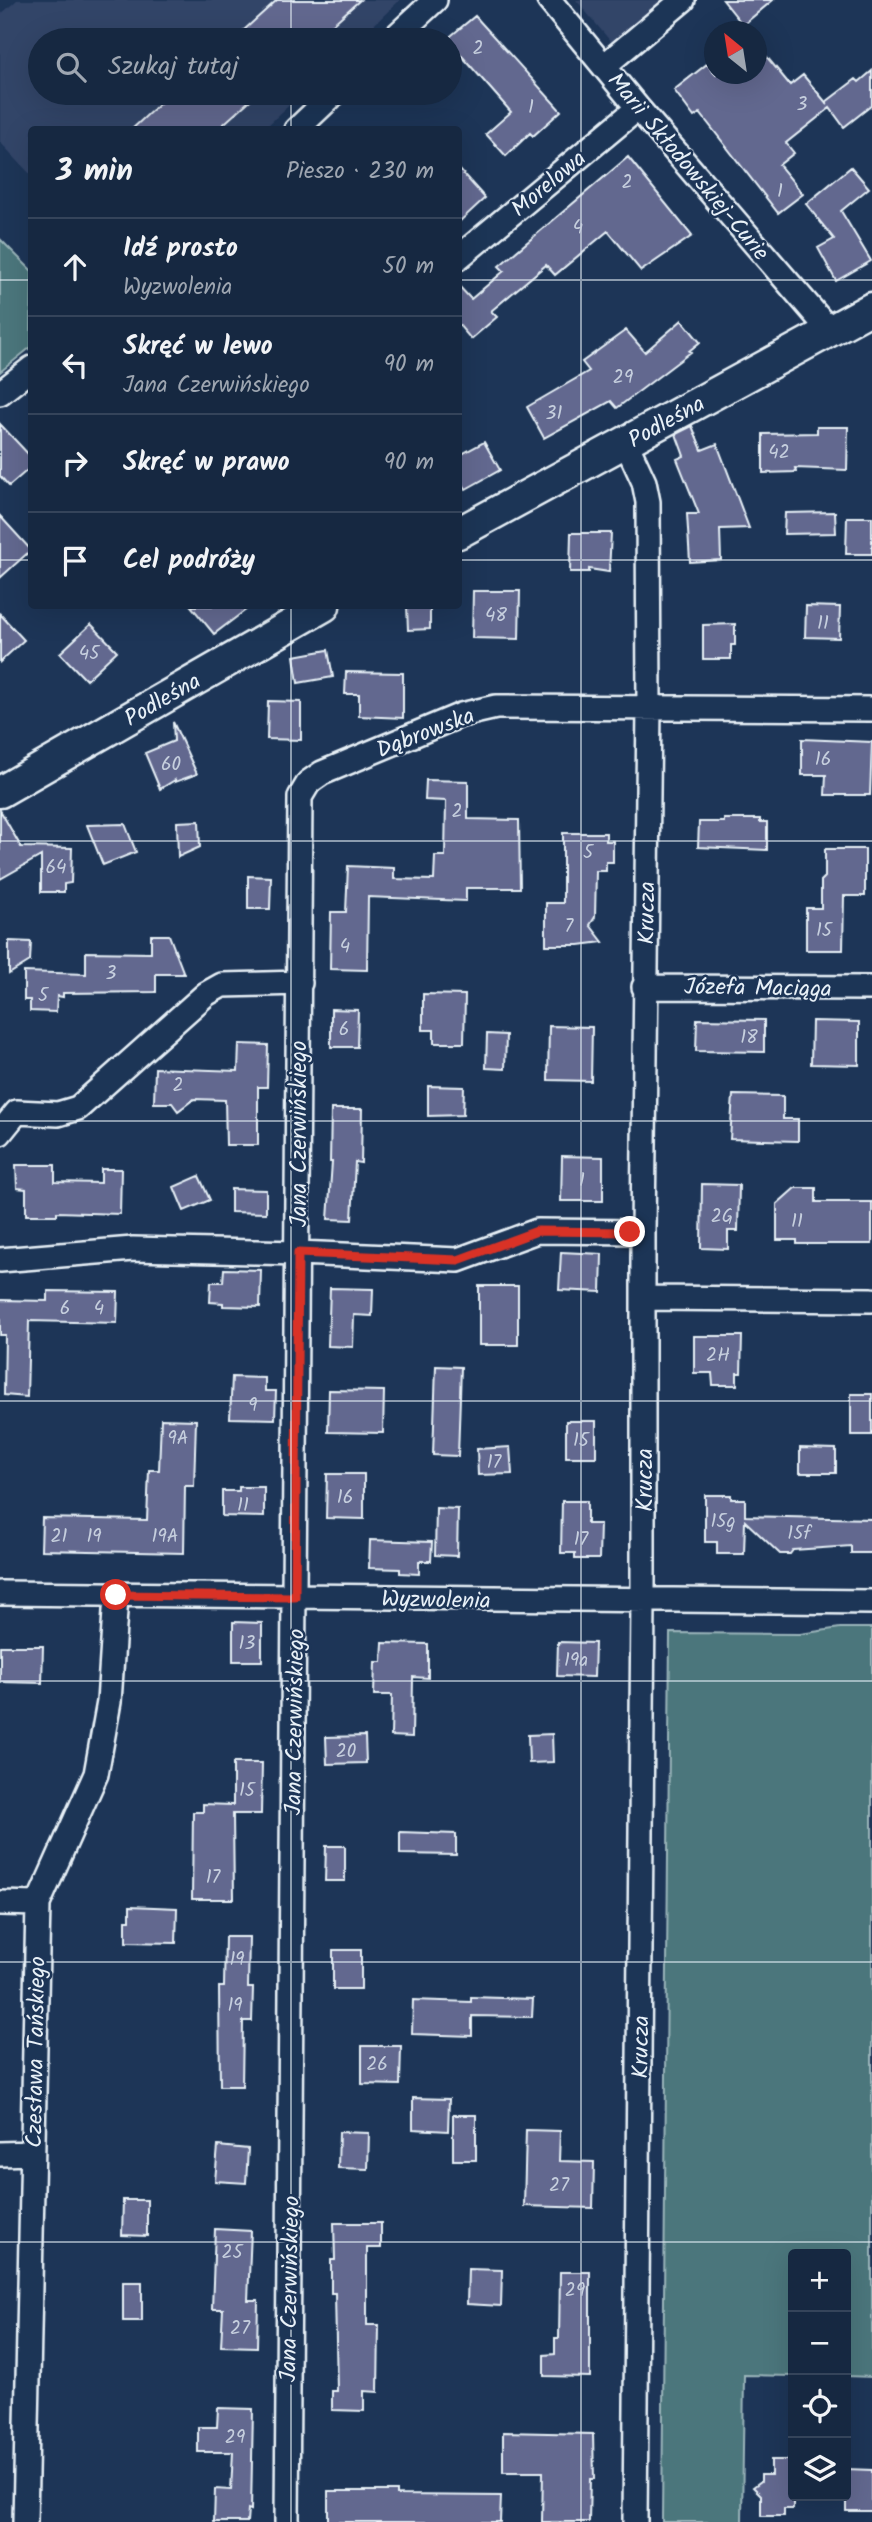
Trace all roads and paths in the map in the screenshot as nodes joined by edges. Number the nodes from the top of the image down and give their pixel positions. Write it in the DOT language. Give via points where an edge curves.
graph roads {
  1 [pos="435,0"];
  2 [pos="549,0"];
  3 [pos="683,0"];
  4 [pos="404,28"];
  5 [pos="604,65"];
  6 [pos="322,105"];
  7 [pos="638,108"];
  8 [pos="300,126"];
  9 [pos="462,255"];
  10 [pos="872,308"];
  11 [pos="830,331"];
  12 [pos="28,371"];
  13 [pos="0,393"];
  14 [pos="626,443"];
  15 [pos="462,531"];
  16 [pos="319,609"];
  17 [pos="649,706"];
  18 [pos="872,709"];
  19 [pos="0,792"];
  20 [pos="300,797"];
  21 [pos="300,983"];
  22 [pos="645,987"];
  23 [pos="872,988"];
  24 [pos="0,1133"];
  25 [pos="643,1232"];
  26 [pos="298,1253"];
  27 [pos="0,1260"];
  28 [pos="644,1298"];
  29 [pos="872,1300"];
  30 [pos="0,1594"];
  31 [pos="116,1595"];
  32 [pos="295,1597"];
  33 [pos="643,1602"];
  34 [pos="872,1602"];
  35 [pos="0,1903"];
  36 [pos="38,1904"];
  37 [pos="32,2152"];
  38 [pos="0,2154"];
  39 [pos="25,2522"];
  40 [pos="286,2522"];
  41 [pos="635,2522"];
  1 -- 4 [label="street"];
  2 -- 5 [label="street, Marii Skłodowskiej-Curie"];
  3 -- 5 [label="street"];
  5 -- 7 [label="street, Marii Skłodowskiej-Curie"];
  6 -- 8 [label="street"];
  7 -- 9 [label="street, Morelowa"];
  7 -- 11 [label="street, Marii Skłodowskiej-Curie"];
  10 -- 11 [label="street, Podleśna"];
  11 -- 14 [label="street, Podleśna"];
  12 -- 13 [label="street"];
  14 -- 15 [label="street, Podleśna"];
  14 -- 17 [label="street, Krucza" via="648,502"];
  16 -- 19 [label="street, Podleśna"];
  17 -- 18 [label="street, Dąbrowska"];
  17 -- 20 [label="street, Dąbrowska" via="496,706 461,715 322,773 309,782"];
  17 -- 22 [label="street, Krucza"];
  20 -- 21 [label="street, Jana Czerwińskiego"];
  21 -- 24 [label="street" via="222,985 206,994 78,1108 58,1114 17,1112"];
  21 -- 26 [label="street, Jana Czerwińskiego"];
  22 -- 23 [label="street, Józefa Maciąga"];
  22 -- 25 [label="street, Krucza"];
  25 -- 26 [label="street" via="537,1231 458,1260"];
  25 -- 28 [label="street, Krucza"];
  26 -- 27 [label="street" via="133,1249"];
  26 -- 32 [label="street, Jana Czerwińskiego"];
  28 -- 29 [label="street"];
  28 -- 33 [label="street, Krucza"];
  30 -- 31 [label="street, Wyzwolenia"];
  31 -- 32 [label="street, Wyzwolenia"];
  31 -- 36 [label="street, Czesława Tańskiego" via="109,1702 96,1774"];
  32 -- 33 [label="street, Wyzwolenia"];
  32 -- 40 [label="street, Jana Czerwińskiego"];
  33 -- 34 [label="street, Wyzwolenia"];
  33 -- 41 [label="street, Krucza"];
  35 -- 36 [label="street"];
  36 -- 37 [label="street, Czesława Tańskiego"];
  37 -- 38 [label="street"];
  37 -- 39 [label="street, Czesława Tańskiego"];
}
